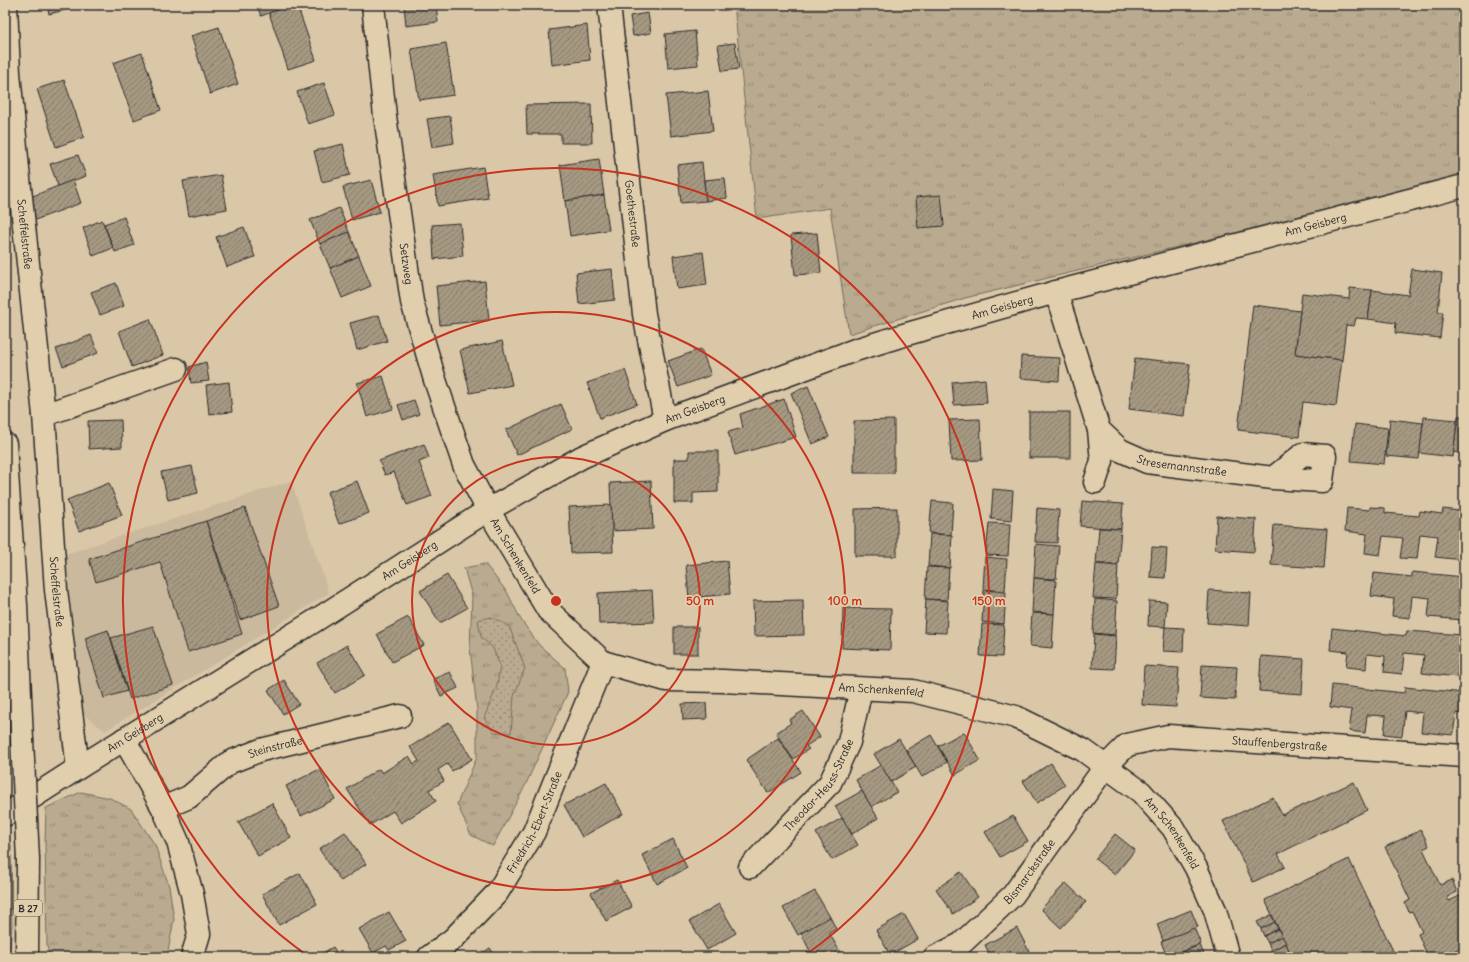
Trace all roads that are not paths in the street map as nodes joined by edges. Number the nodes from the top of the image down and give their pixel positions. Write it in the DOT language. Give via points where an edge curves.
graph roads {
  1 [pos="6,5"];
  2 [pos="373,5"];
  3 [pos="609,5"];
  4 [pos="1464,186"];
  5 [pos="1056,292"];
  6 [pos="176,369"];
  7 [pos="44,415"];
  8 [pos="665,420"];
  9 [pos="1099,430"];
  10 [pos="5,444"];
  11 [pos="1274,478"];
  12 [pos="1095,482"];
  13 [pos="488,510"];
  14 [pos="602,662"];
  15 [pos="861,688"];
  16 [pos="400,716"];
  17 [pos="124,739"];
  18 [pos="1464,756"];
  19 [pos="1105,767"];
  20 [pos="78,768"];
  21 [pos="163,808"];
  22 [pos="5,815"];
  23 [pos="750,867"];
  24 [pos="27,957"];
  25 [pos="192,957"];
  26 [pos="429,957"];
  27 [pos="935,957"];
  28 [pos="1228,957"];
  1 -- 7 [label="street, Scheffelstraße" via="9,72"];
  2 -- 13 [label="street, Setzweg" via="385,116 412,302 464,465"];
  3 -- 8 [label="street, Goethestraße" via="644,314"];
  4 -- 5 [label="street, Am Geisberg"];
  5 -- 8 [label="street, Am Geisberg" via="855,350"];
  5 -- 9 [label="street, Stresemannstraße"];
  6 -- 7 [label="street"];
  7 -- 20 [label="street, Scheffelstraße" via="56,590"];
  8 -- 13 [label="street, Am Geisberg" via="582,457"];
  9 -- 11 [label="street, Stresemannstraße" via="1120,450 1147,462"];
  9 -- 12 [label="street, Stresemannstraße" via="1102,461"];
  10 -- 24 [label="street, B 27, bridge" via="16,605 28,859"];
  13 -- 14 [label="street, Am Schenkenfeld" via="548,610"];
  13 -- 17 [label="street, Am Geisberg" via="314,622"];
  14 -- 15 [label="street, Am Schenkenfeld" via="666,680"];
  14 -- 26 [label="street, Friedrich-Ebert-Straße" via="534,832 497,893 453,939"];
  15 -- 19 [label="street, Am Schenkenfeld" via="913,691 1016,717 1083,750"];
  15 -- 23 [label="street, Theodor-Heuss-Straße" via="849,742 830,783"];
  16 -- 21 [label="street, Steinstraße" via="261,750 230,762 189,797"];
  17 -- 20 [label="street, Am Geisberg"];
  17 -- 21 [label="street"];
  18 -- 19 [label="street, Stauffenbergstraße" via="1168,736 1127,745"];
  19 -- 27 [label="street, Bismarckstraße" via="1013,895 961,944"];
  19 -- 28 [label="street, Am Schenkenfeld" via="1141,792 1173,828 1196,868 1215,910"];
  20 -- 22 [label="street, Am Geisberg"];
  21 -- 25 [label="street" via="178,842 192,894 199,934"];
}
